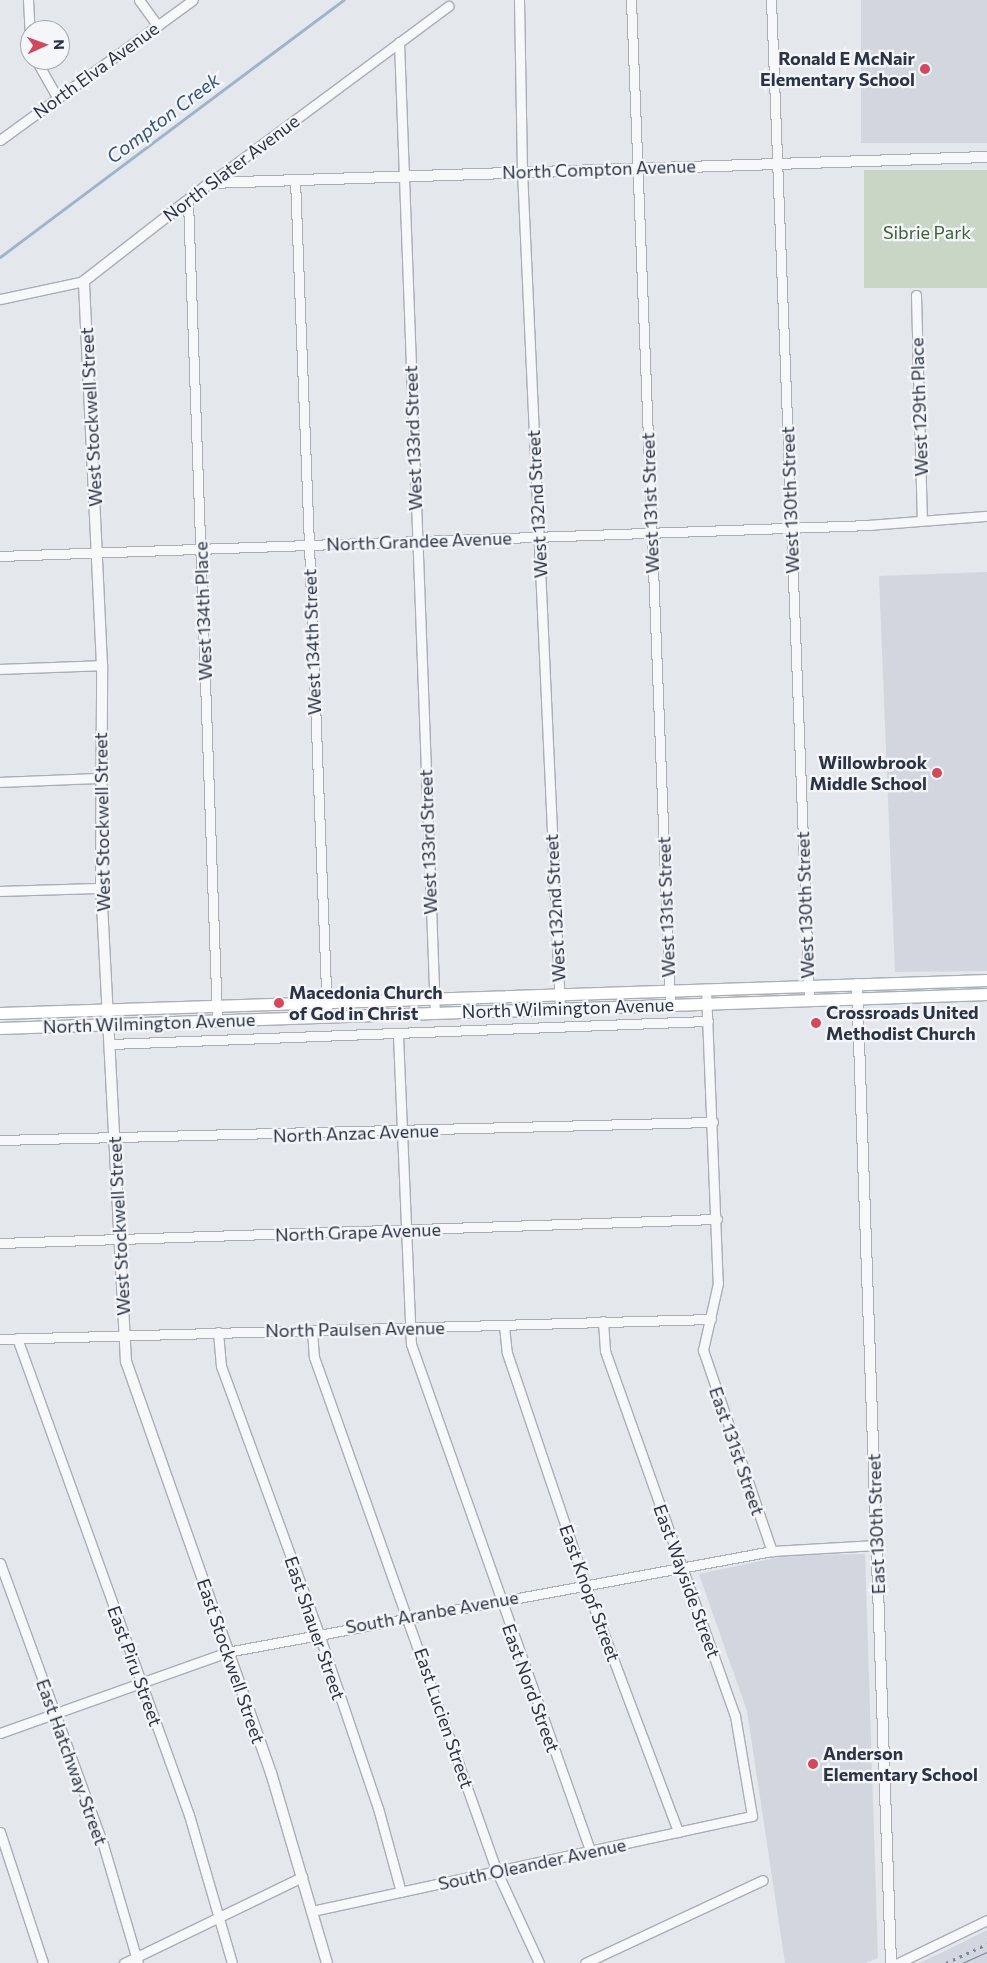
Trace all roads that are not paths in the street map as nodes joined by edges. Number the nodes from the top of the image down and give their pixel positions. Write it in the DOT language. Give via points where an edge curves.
graph roads {
  1 [pos="28,0"];
  2 [pos="139,0"];
  3 [pos="193,0"];
  4 [pos="519,0"];
  5 [pos="631,0"];
  6 [pos="771,0"];
  7 [pos="448,6"];
  8 [pos="29,20"];
  9 [pos="158,26"];
  10 [pos="399,42"];
  11 [pos="42,70"];
  12 [pos="58,97"];
  13 [pos="0,140"];
  14 [pos="987,157"];
  15 [pos="778,164"];
  16 [pos="638,168"];
  17 [pos="522,171"];
  18 [pos="404,175"];
  19 [pos="295,179"];
  20 [pos="210,182"];
  21 [pos="188,201"];
  22 [pos="84,281"];
  23 [pos="916,295"];
  24 [pos="0,299"];
  25 [pos="987,516"];
  26 [pos="922,518"];
  27 [pos="790,527"];
  28 [pos="651,532"];
  29 [pos="539,536"];
  30 [pos="417,540"];
  31 [pos="309,545"];
  32 [pos="200,549"];
  33 [pos="98,552"];
  34 [pos="0,556"];
  35 [pos="102,665"];
  36 [pos="0,669"];
  37 [pos="99,778"];
  38 [pos="0,782"];
  39 [pos="101,888"];
  40 [pos="0,891"];
  41 [pos="987,980"];
  42 [pos="857,984"];
  43 [pos="808,986"];
  44 [pos="706,990"];
  45 [pos="669,991"];
  46 [pos="987,994"];
  47 [pos="559,995"];
  48 [pos="435,998"];
  49 [pos="858,999"];
  50 [pos="809,1000"];
  51 [pos="326,1002"];
  52 [pos="707,1004"];
  53 [pos="670,1005"];
  54 [pos="216,1006"];
  55 [pos="560,1008"];
  56 [pos="108,1010"];
  57 [pos="0,1013"];
  58 [pos="435,1013"];
  59 [pos="327,1016"];
  60 [pos="217,1021"];
  61 [pos="708,1021"];
  62 [pos="109,1025"];
  63 [pos="0,1028"];
  64 [pos="398,1034"];
  65 [pos="111,1044"];
  66 [pos="713,1122"];
  67 [pos="402,1132"];
  68 [pos="0,1140"];
  69 [pos="115,1140"];
  70 [pos="717,1219"];
  71 [pos="405,1231"];
  72 [pos="120,1240"];
  73 [pos="0,1243"];
  74 [pos="711,1319"];
  75 [pos="603,1321"];
  76 [pos="504,1326"];
  77 [pos="410,1328"];
  78 [pos="312,1330"];
  79 [pos="218,1332"];
  80 [pos="124,1334"];
  81 [pos="17,1338"];
  82 [pos="0,1339"];
  83 [pos="126,1362"];
  84 [pos="876,1545"];
  85 [pos="772,1551"];
  86 [pos="0,1563"];
  87 [pos="683,1569"];
  88 [pos="585,1584"];
  89 [pos="499,1600"];
  90 [pos="408,1616"];
  91 [pos="318,1634"];
  92 [pos="228,1652"];
  93 [pos="141,1683"];
  94 [pos="53,1714"];
  95 [pos="0,1733"];
  96 [pos="752,1816"];
  97 [pos="0,1832"];
  98 [pos="678,1832"];
  99 [pos="590,1850"];
  100 [pos="497,1872"];
  101 [pos="302,1877"];
  102 [pos="762,1880"];
  103 [pos="401,1892"];
  104 [pos="312,1911"];
  105 [pos="219,1916"];
  106 [pos="987,1920"];
  107 [pos="137,1960"];
  108 [pos="43,1963"];
  109 [pos="124,1963"];
  110 [pos="232,1963"];
  111 [pos="327,1963"];
  112 [pos="539,1963"];
  113 [pos="585,1963"];
  114 [pos="891,1963"];
  115 [pos="898,1963"];
  1 -- 8 [label="street"];
  2 -- 9 [label="street"];
  3 -- 9 [label="street, North Elva Avenue"];
  4 -- 17 [label="street, West 132nd Street"];
  5 -- 16 [label="street, West 131st Street"];
  6 -- 15 [label="street, West 130th Street"];
  7 -- 10 [label="street, North Slater Avenue"];
  9 -- 12 [label="street, North Elva Avenue"];
  10 -- 18 [label="street, West 133rd Street"];
  10 -- 20 [label="street, North Slater Avenue"];
  11 -- 12 [label="street"];
  12 -- 13 [label="street, North Elva Avenue"];
  14 -- 15 [label="street, North Compton Avenue"];
  15 -- 16 [label="street, North Compton Avenue"];
  15 -- 27 [label="street, West 130th Street"];
  16 -- 17 [label="street, North Compton Avenue"];
  16 -- 28 [label="street, West 131st Street"];
  17 -- 18 [label="street, North Compton Avenue"];
  17 -- 29 [label="street, West 132nd Street"];
  18 -- 19 [label="street, North Compton Avenue"];
  18 -- 30 [label="street, West 133rd Street"];
  19 -- 20 [label="street, North Compton Avenue"];
  19 -- 31 [label="street, West 134th Street"];
  20 -- 21 [label="street, North Slater Avenue"];
  21 -- 22 [label="street, North Slater Avenue"];
  21 -- 32 [label="street, West 134th Place"];
  22 -- 24 [label="street, North Slater Avenue"];
  22 -- 33 [label="street, West Stockwell Street"];
  23 -- 26 [label="street, West 129th Place"];
  25 -- 26 [label="street, North Grandee Avenue"];
  26 -- 27 [label="street, North Grandee Avenue"];
  27 -- 28 [label="street, North Grandee Avenue"];
  27 -- 43 [label="street, West 130th Street"];
  28 -- 29 [label="street, North Grandee Avenue"];
  28 -- 45 [label="street, West 131st Street"];
  29 -- 30 [label="street, North Grandee Avenue"];
  29 -- 47 [label="street, West 132nd Street"];
  30 -- 31 [label="street, North Grandee Avenue"];
  30 -- 48 [label="street, West 133rd Street"];
  31 -- 32 [label="street, North Grandee Avenue"];
  31 -- 51 [label="street, West 134th Street"];
  32 -- 33 [label="street, North Grandee Avenue"];
  32 -- 54 [label="street, West 134th Place"];
  33 -- 34 [label="street, North Grandee Avenue"];
  33 -- 35 [label="street, West Stockwell Street"];
  35 -- 36 [label="street"];
  35 -- 37 [label="street, West Stockwell Street"];
  37 -- 38 [label="street"];
  37 -- 39 [label="street, West Stockwell Street"];
  39 -- 40 [label="street"];
  39 -- 56 [label="street, West Stockwell Street"];
  41 -- 42 [label="main road, North Wilmington Avenue"];
  42 -- 43 [label="main road, North Wilmington Avenue"];
  42 -- 49 [label="street"];
  43 -- 44 [label="main road, North Wilmington Avenue"];
  43 -- 50 [label="street, West 130th Street"];
  44 -- 45 [label="main road, North Wilmington Avenue"];
  44 -- 52 [label="street"];
  45 -- 47 [label="main road, North Wilmington Avenue"];
  45 -- 53 [label="street, West 131st Street"];
  46 -- 49 [label="main road, North Wilmington Avenue"];
  47 -- 48 [label="main road, North Wilmington Avenue"];
  47 -- 55 [label="street, West 132nd Street"];
  48 -- 51 [label="main road, North Wilmington Avenue"];
  48 -- 58 [label="street, West 133rd Street"];
  49 -- 50 [label="main road, North Wilmington Avenue"];
  49 -- 84 [label="street, East 130th Street"];
  50 -- 52 [label="main road, North Wilmington Avenue"];
  51 -- 54 [label="main road, North Wilmington Avenue"];
  51 -- 59 [label="street, West 134th Street"];
  52 -- 53 [label="main road, North Wilmington Avenue"];
  52 -- 61 [label="street"];
  53 -- 55 [label="main road, North Wilmington Avenue"];
  54 -- 56 [label="main road, North Wilmington Avenue"];
  54 -- 60 [label="street, West 134th Place"];
  55 -- 58 [label="main road, North Wilmington Avenue"];
  56 -- 57 [label="main road, North Wilmington Avenue"];
  56 -- 62 [label="street, West Stockwell Street"];
  58 -- 59 [label="main road, North Wilmington Avenue"];
  59 -- 60 [label="main road, North Wilmington Avenue"];
  60 -- 62 [label="main road, North Wilmington Avenue"];
  61 -- 64 [label="street"];
  61 -- 66 [label="street"];
  62 -- 63 [label="main road, North Wilmington Avenue"];
  62 -- 65 [label="street, West Stockwell Street"];
  64 -- 65 [label="street"];
  64 -- 67 [label="street, East Nord Street"];
  65 -- 69 [label="street, West Stockwell Street"];
  66 -- 67 [label="street, North Anzac Avenue"];
  66 -- 70 [label="street"];
  67 -- 69 [label="street, North Anzac Avenue"];
  67 -- 71 [label="street, East Nord Street"];
  68 -- 69 [label="street, North Anzac Avenue"];
  69 -- 72 [label="street, West Stockwell Street"];
  70 -- 71 [label="street, North Grape Avenue"];
  70 -- 74 [label="street" via="718,1283"];
  71 -- 72 [label="street, North Grape Avenue"];
  71 -- 77 [label="street, East Nord Street"];
  72 -- 73 [label="street, North Grape Avenue"];
  72 -- 80 [label="street, West Stockwell Street"];
  74 -- 75 [label="street, North Paulsen Avenue"];
  74 -- 85 [label="street, East 131st Street" via="703,1350"];
  75 -- 76 [label="street, North Paulsen Avenue"];
  75 -- 87 [label="street, East Wayside Street" via="605,1350"];
  76 -- 77 [label="street, North Paulsen Avenue"];
  76 -- 88 [label="street, East Knopf Street" via="507,1353"];
  77 -- 78 [label="street, North Paulsen Avenue"];
  77 -- 89 [label="street, East Nord Street" via="414,1356"];
  78 -- 79 [label="street, North Paulsen Avenue"];
  78 -- 90 [label="street, East Lucien Street" via="314,1357"];
  79 -- 80 [label="street, North Paulsen Avenue"];
  79 -- 91 [label="street, East Shauer Street" via="221,1366"];
  80 -- 81 [label="street, North Paulsen Avenue"];
  80 -- 83 [label="street, West Stockwell Street"];
  81 -- 82 [label="street, North Paulsen Avenue"];
  81 -- 93 [label="street, East Piru Street"];
  83 -- 92 [label="street, East Stockwell Street"];
  84 -- 85 [label="street, South Aranbe Avenue"];
  84 -- 114 [label="street, East 130th Street"];
  85 -- 87 [label="street, South Aranbe Avenue"];
  86 -- 94 [label="street, East Hatchway Street"];
  87 -- 88 [label="street, South Aranbe Avenue"];
  87 -- 96 [label="street, East Wayside Street" via="735,1716"];
  88 -- 89 [label="street, South Aranbe Avenue"];
  88 -- 98 [label="street, East Knopf Street"];
  89 -- 90 [label="street, South Aranbe Avenue"];
  89 -- 99 [label="street, East Nord Street"];
  90 -- 91 [label="street, South Aranbe Avenue"];
  90 -- 100 [label="street, East Lucien Street"];
  91 -- 92 [label="street, South Aranbe Avenue"];
  91 -- 103 [label="street, East Shauer Street" via="378,1808"];
  92 -- 93 [label="street, South Aranbe Avenue"];
  92 -- 101 [label="street, East Stockwell Street"];
  93 -- 94 [label="street, South Aranbe Avenue"];
  93 -- 105 [label="street, East Piru Street" via="190,1815"];
  94 -- 95 [label="street, South Aranbe Avenue"];
  94 -- 107 [label="street, East Hatchway Street" via="102,1841"];
  96 -- 98 [label="street, South Oleander Avenue"];
  97 -- 108 [label="street"];
  98 -- 99 [label="street, South Oleander Avenue"];
  99 -- 100 [label="street, South Oleander Avenue"];
  100 -- 103 [label="street, South Oleander Avenue"];
  100 -- 112 [label="street, East Lucien Street"];
  101 -- 104 [label="street, East Stockwell Street"];
  101 -- 105 [label="street"];
  102 -- 113 [label="street"];
  103 -- 104 [label="street, South Oleander Avenue"];
  104 -- 111 [label="street, East Stockwell Street"];
  105 -- 107 [label="street"];
  105 -- 110 [label="street, East Piru Street"];
  106 -- 115 [label="street"];
  107 -- 109 [label="street"];
}
